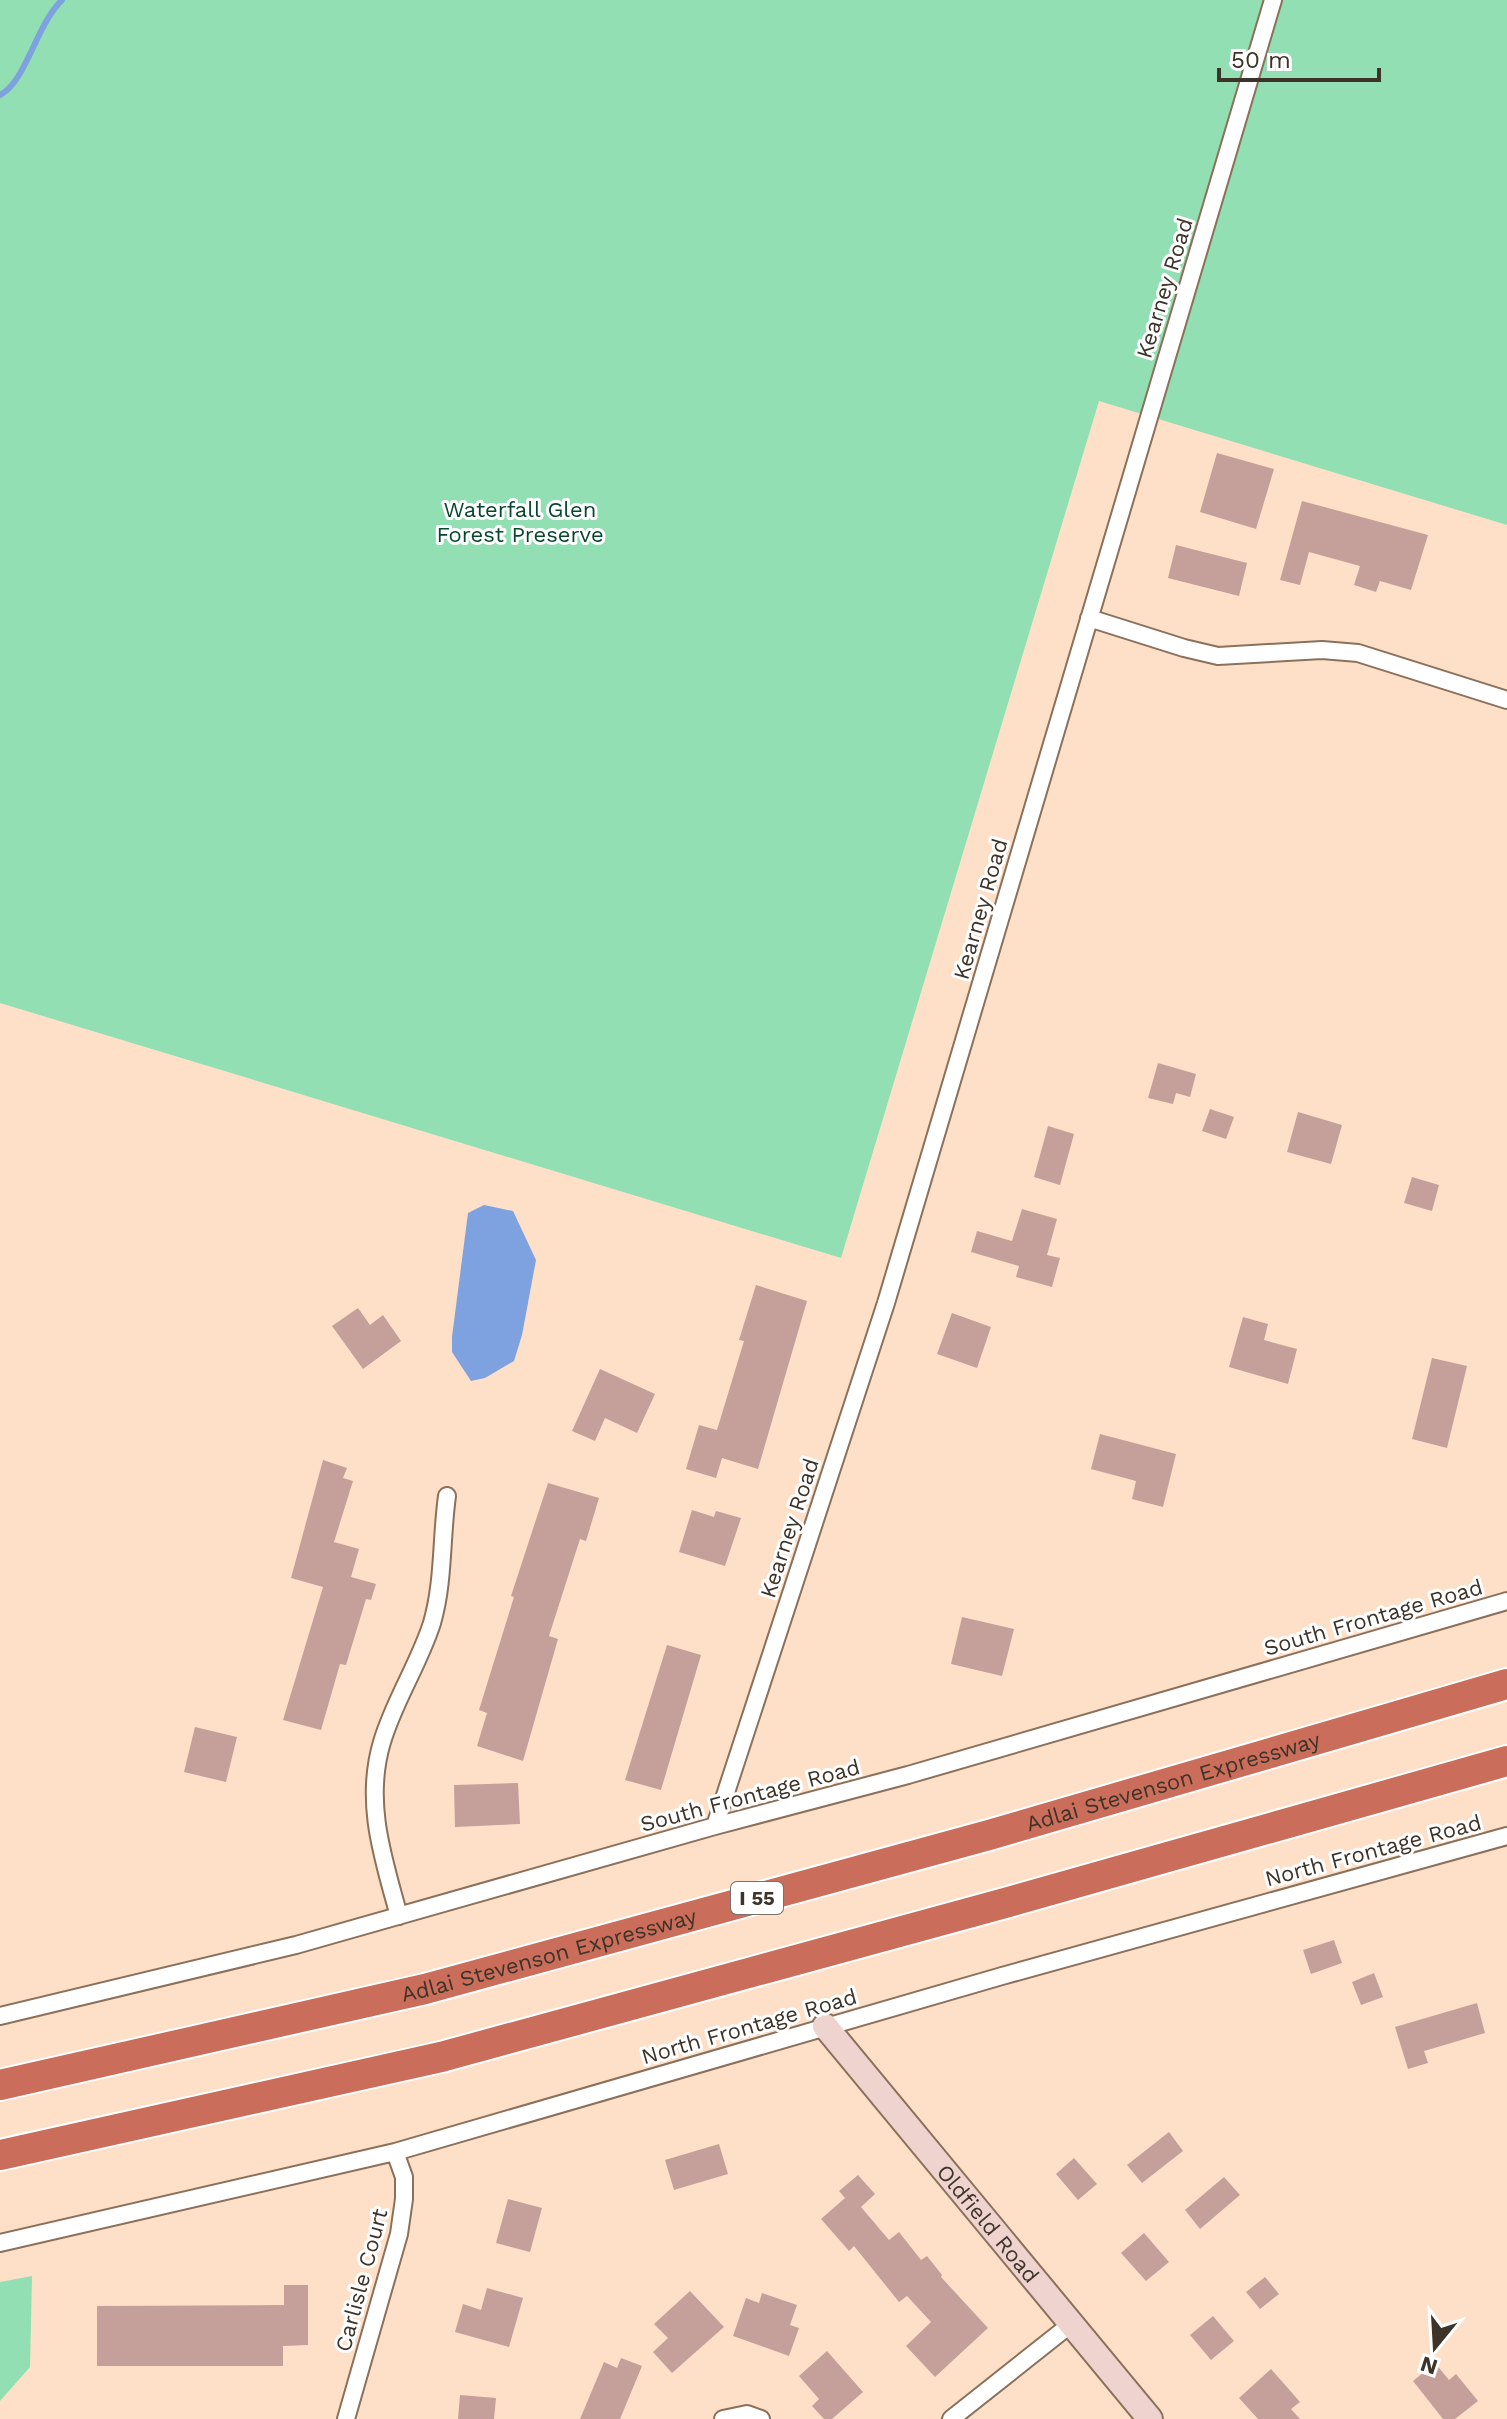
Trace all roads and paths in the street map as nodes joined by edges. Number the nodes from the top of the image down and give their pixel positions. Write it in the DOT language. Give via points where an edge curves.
graph roads {
  1 [pos="1273,0"];
  2 [pos="1089,618"];
  3 [pos="1507,700"];
  4 [pos="447,1496"];
  5 [pos="1507,1601"];
  6 [pos="1507,1684"];
  7 [pos="1507,1761"];
  8 [pos="715,1826"];
  9 [pos="1507,1836"];
  10 [pos="399,1916"];
  11 [pos="0,2016"];
  12 [pos="825,2026"];
  13 [pos="0,2085"];
  14 [pos="395,2152"];
  15 [pos="0,2155"];
  16 [pos="0,2243"];
  17 [pos="1071,2324"];
  18 [pos="346,2419"];
  19 [pos="723,2419"];
  20 [pos="761,2419"];
  21 [pos="951,2419"];
  22 [pos="1150,2419"];
  1 -- 2 [label="street, Kearney Road"];
  2 -- 3 [label="street" via="1218,656 1358,653"];
  2 -- 8 [label="street, Kearney Road" via="886,1303"];
  4 -- 10 [label="street" via="440,1592 421,1653 382,1742 374,1788 376,1830"];
  5 -- 8 [label="street, South Frontage Road"];
  6 -- 13 [label="highway, Adlai Stevenson Expressway / I 55" via="989,1835 440,1985"];
  7 -- 15 [label="highway" via="441,2057"];
  8 -- 10 [label="street, South Frontage Road"];
  9 -- 12 [label="street, North Frontage Road"];
  10 -- 11 [label="street, South Frontage Road"];
  12 -- 14 [label="street, North Frontage Road"];
  12 -- 17 [label="street, Oldfield Road"];
  14 -- 16 [label="street, North Frontage Road"];
  14 -- 18 [label="street, Carlisle Court" via="404,2177 399,2234"];
  17 -- 21 [label="street"];
  17 -- 22 [label="street, Oldfield Road"];
  19 -- 20 [label="street" via="747,2414"];
}
